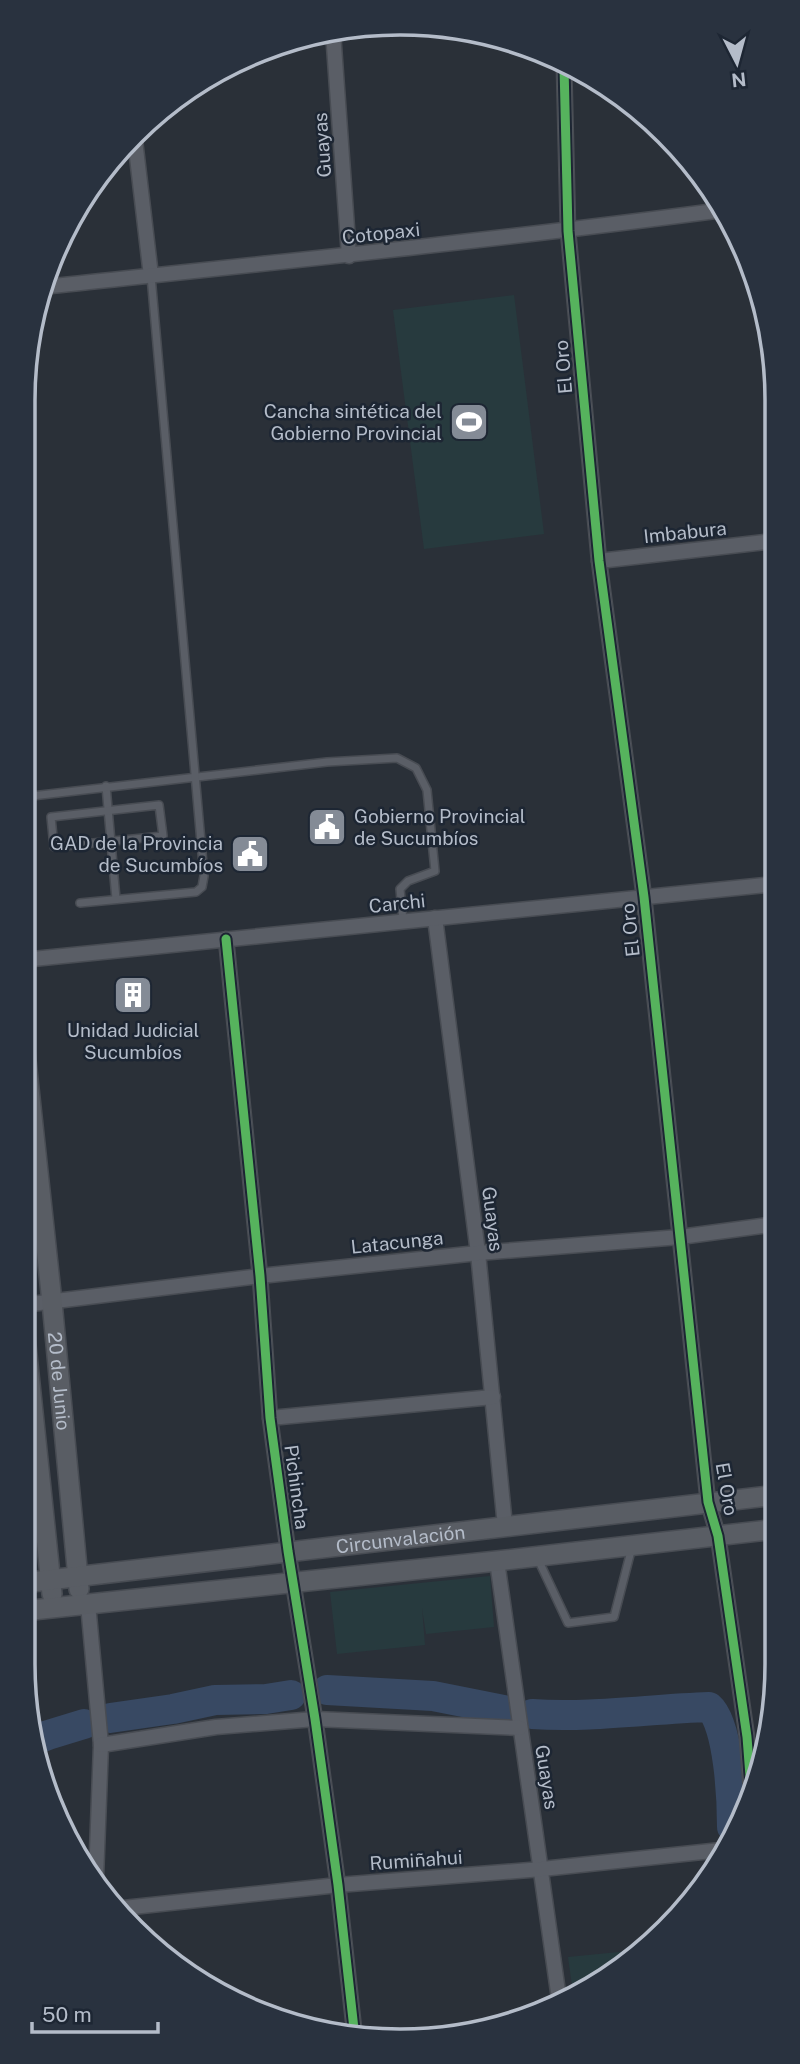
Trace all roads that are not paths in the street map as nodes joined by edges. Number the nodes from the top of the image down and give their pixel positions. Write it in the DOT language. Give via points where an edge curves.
graph roads {
  1 [pos="334,41"];
  2 [pos="564,75"];
  3 [pos="136,148"];
  4 [pos="712,211"];
  5 [pos="568,231"];
  6 [pos="349,256"];
  7 [pos="151,276"];
  8 [pos="53,286"];
  9 [pos="765,542"];
  10 [pos="599,561"];
  11 [pos="196,776"];
  12 [pos="106,786"];
  13 [pos="35,795"];
  14 [pos="108,811"];
  15 [pos="111,841"];
  16 [pos="765,885"];
  17 [pos="644,897"];
  18 [pos="116,899"];
  19 [pos="80,903"];
  20 [pos="435,918"];
  21 [pos="403,921"];
  22 [pos="226,939"];
  23 [pos="35,959"];
  24 [pos="35,1144"];
  25 [pos="765,1225"];
  26 [pos="680,1237"];
  27 [pos="478,1252"];
  28 [pos="260,1276"];
  29 [pos="52,1302"];
  30 [pos="35,1304"];
  31 [pos="492,1397"];
  32 [pos="270,1418"];
  33 [pos="35,1443"];
  34 [pos="765,1496"];
  35 [pos="708,1502"];
  36 [pos="505,1526"];
  37 [pos="765,1530"];
  38 [pos="718,1536"];
  39 [pos="633,1545"];
  40 [pos="288,1551"];
  41 [pos="536,1557"];
  42 [pos="497,1561"];
  43 [pos="78,1577"];
  44 [pos="51,1580"];
  45 [pos="35,1582"];
  46 [pos="293,1583"];
  47 [pos="84,1604"];
  48 [pos="53,1607"];
  49 [pos="35,1609"];
  50 [pos="316,1719"];
  51 [pos="520,1728"];
  52 [pos="101,1745"];
  53 [pos="750,1770"];
  54 [pos="713,1851"];
  55 [pos="96,1866"];
  56 [pos="542,1869"];
  57 [pos="338,1885"];
  58 [pos="128,1907"];
  59 [pos="558,1992"];
  60 [pos="354,2026"];
  1 -- 6 [label="street, Guayas"];
  2 -- 5 [label="street, El Oro"];
  3 -- 7 [label="street"];
  4 -- 5 [label="street, Cotopaxi"];
  5 -- 6 [label="street, Cotopaxi"];
  5 -- 10 [label="street, El Oro"];
  6 -- 7 [label="street, Cotopaxi"];
  7 -- 8 [label="street, Cotopaxi"];
  7 -- 11 [label="lane"];
  9 -- 10 [label="street, Imbabura"];
  10 -- 17 [label="street, El Oro"];
  11 -- 12 [label="lane"];
  11 -- 18 [label="lane" via="202,887 196,892"];
  11 -- 21 [label="lane" via="397,758 416,768 427,790 435,871 400,889"];
  12 -- 13 [label="lane"];
  12 -- 14 [label="lane"];
  14 -- 15 [label="lane"];
  14 -- 15 [label="lane" via="159,805 163,836"];
  14 -- 15 [label="lane" via="51,817 54,847"];
  15 -- 18 [label="lane"];
  16 -- 17 [label="street, Carchi"];
  17 -- 20 [label="street, Carchi"];
  17 -- 26 [label="street, El Oro"];
  18 -- 19 [label="lane"];
  20 -- 21 [label="street, Carchi"];
  20 -- 27 [label="street, Guayas"];
  21 -- 22 [label="street, Carchi"];
  22 -- 23 [label="street, Carchi"];
  22 -- 28 [label="street, Pichincha"];
  24 -- 29 [label="main road, 20 de Junio"];
  25 -- 26 [label="street, Latacunga"];
  26 -- 27 [label="street, Latacunga"];
  26 -- 35 [label="street, El Oro"];
  27 -- 28 [label="street, Latacunga"];
  27 -- 31 [label="street, Guayas"];
  28 -- 29 [label="street, Latacunga"];
  28 -- 32 [label="street, Pichincha"];
  29 -- 30 [label="street, Latacunga"];
  29 -- 43 [label="main road, 20 de Junio"];
  31 -- 32 [label="street"];
  31 -- 36 [label="street, Guayas"];
  32 -- 40 [label="street, Pichincha"];
  33 -- 44 [label="main road, 20 de Junio"];
  34 -- 35 [label="main road, Circunvalación"];
  35 -- 36 [label="main road, Circunvalación"];
  35 -- 38 [label="street, El Oro"];
  36 -- 40 [label="main road, Circunvalación"];
  37 -- 38 [label="main road, Circunvalación"];
  38 -- 39 [label="main road, Circunvalación"];
  38 -- 53 [label="street, El Oro"];
  39 -- 41 [label="main road, Circunvalación"];
  39 -- 41 [label="lane" via="614,1617 602,1619 568,1622"];
  40 -- 43 [label="main road, Circunvalación"];
  40 -- 46 [label="street, Pichincha"];
  41 -- 42 [label="main road, Circunvalación"];
  42 -- 46 [label="main road, Circunvalación"];
  42 -- 51 [label="street, Guayas"];
  43 -- 44 [label="main road, Circunvalación"];
  43 -- 47 [label="main road, 20 de Junio"];
  44 -- 45 [label="main road, Circunvalación"];
  44 -- 48 [label="main road, 20 de Junio"];
  46 -- 47 [label="main road, Circunvalación"];
  46 -- 50 [label="street, Pichincha"];
  47 -- 48 [label="main road, Circunvalación"];
  47 -- 52 [label="street"];
  48 -- 49 [label="main road, Circunvalación"];
  50 -- 51 [label="street"];
  50 -- 52 [label="street" via="216,1727"];
  50 -- 57 [label="street, Pichincha"];
  51 -- 56 [label="street, Guayas"];
  52 -- 55 [label="street"];
  54 -- 56 [label="street, Rumiñahui"];
  56 -- 57 [label="street, Rumiñahui"];
  56 -- 59 [label="street, Guayas"];
  57 -- 58 [label="street, Rumiñahui"];
  57 -- 60 [label="street, Pichincha"];
}
